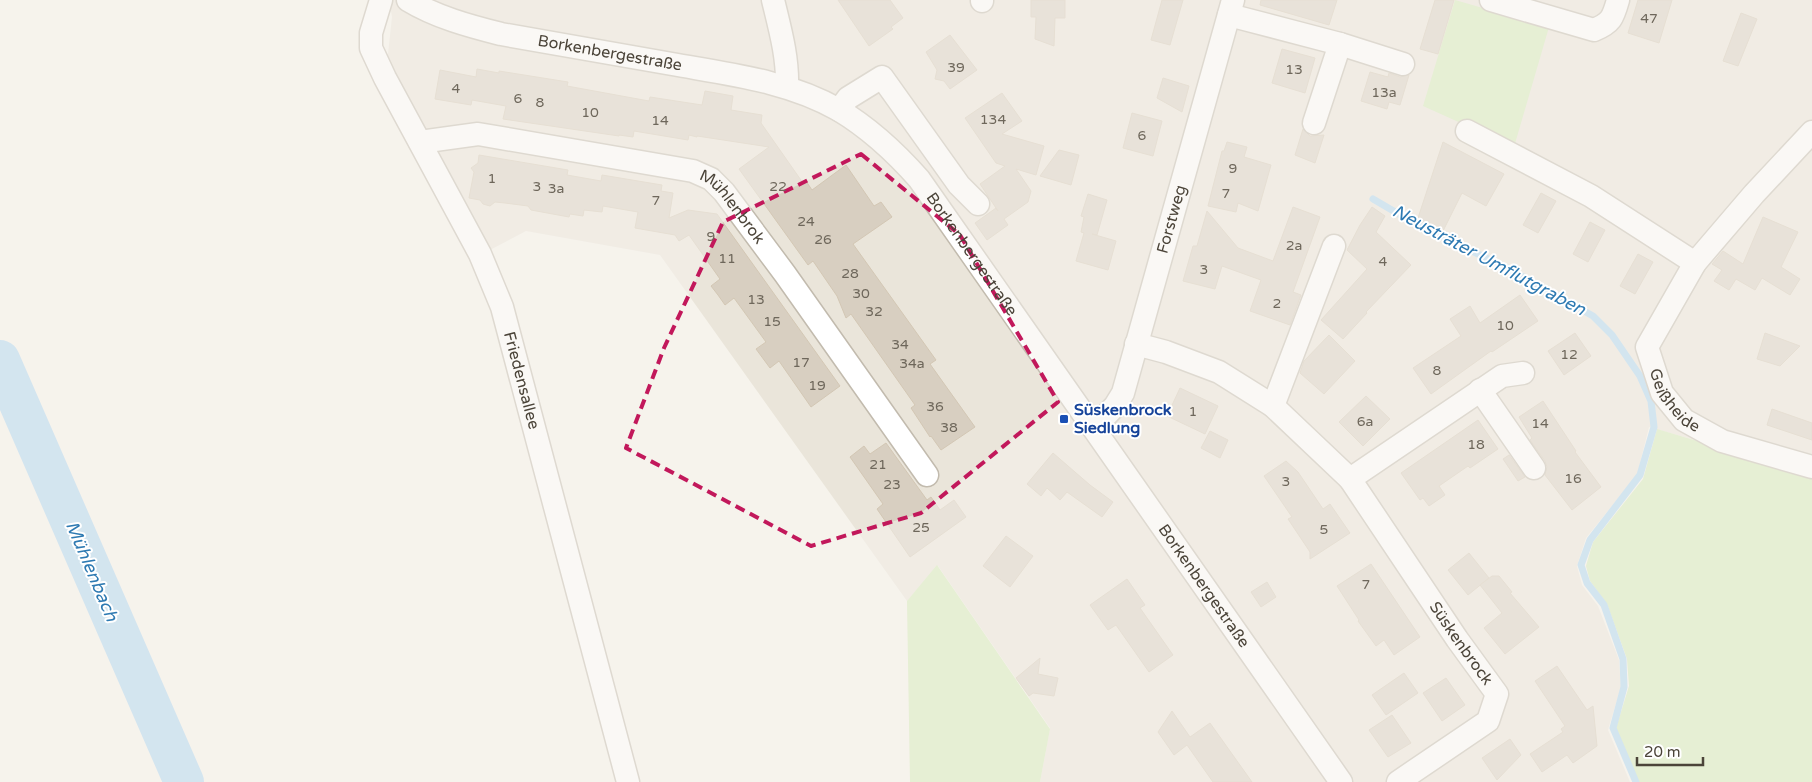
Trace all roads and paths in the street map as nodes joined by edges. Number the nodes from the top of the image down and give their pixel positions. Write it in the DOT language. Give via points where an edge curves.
graph roads {
  1 [pos="381,0"];
  2 [pos="408,0"];
  3 [pos="773,0"];
  4 [pos="1492,0"];
  5 [pos="1618,0"];
  6 [pos="1231,8"];
  7 [pos="1340,44"];
  8 [pos="1403,64"];
  9 [pos="786,87"];
  10 [pos="839,110"];
  11 [pos="1314,123"];
  12 [pos="1468,131"];
  13 [pos="1812,132"];
  14 [pos="420,142"];
  15 [pos="978,204"];
  16 [pos="1334,246"];
  17 [pos="1695,264"];
  18 [pos="1136,344"];
  19 [pos="1523,373"];
  20 [pos="1480,390"];
  21 [pos="1273,406"];
  22 [pos="1094,428"];
  23 [pos="1812,467"];
  24 [pos="1534,468"];
  25 [pos="927,475"];
  26 [pos="1350,479"];
  27 [pos="628,782"];
  28 [pos="1341,782"];
  29 [pos="1398,782"];
  1 -- 14 [label="street, Friedensallee" via="371,33 371,48"];
  2 -- 9 [label="street, Borkenbergestraße" via="468,26 501,34"];
  3 -- 9 [label="street" via="788,71"];
  4 -- 5 [label="street" via="1594,30 1608,24"];
  6 -- 7 [label="street"];
  6 -- 18 [label="street, Forstweg"];
  7 -- 8 [label="street"];
  7 -- 11 [label="street"];
  9 -- 10 [label="street, Borkenbergestraße"];
  10 -- 15 [label="street" via="848,98 882,77 959,185"];
  10 -- 22 [label="street, Borkenbergestraße" via="864,127 919,179"];
  12 -- 17 [label="street" via="1591,196"];
  13 -- 17 [label="street, Geißheide"];
  14 -- 25 [label="street, Mühlenbrok" via="478,134 693,170 711,179 785,274"];
  14 -- 27 [label="street, Friedensallee" via="480,254 502,307"];
  16 -- 21 [label="street"];
  17 -- 23 [label="street, Geißheide" via="1647,347 1662,393 1684,420 1722,441"];
  18 -- 21 [label="street, Süskenbrock" via="1219,372"];
  18 -- 22 [label="street, Forstweg" via="1123,394"];
  19 -- 20 [label="street" via="1502,376"];
  20 -- 24 [label="street"];
  20 -- 26 [label="street"];
  21 -- 26 [label="street, Süskenbrock"];
  22 -- 28 [label="street, Borkenbergestraße"];
  26 -- 29 [label="street, Süskenbrock" via="1497,694 1488,721"];
}
